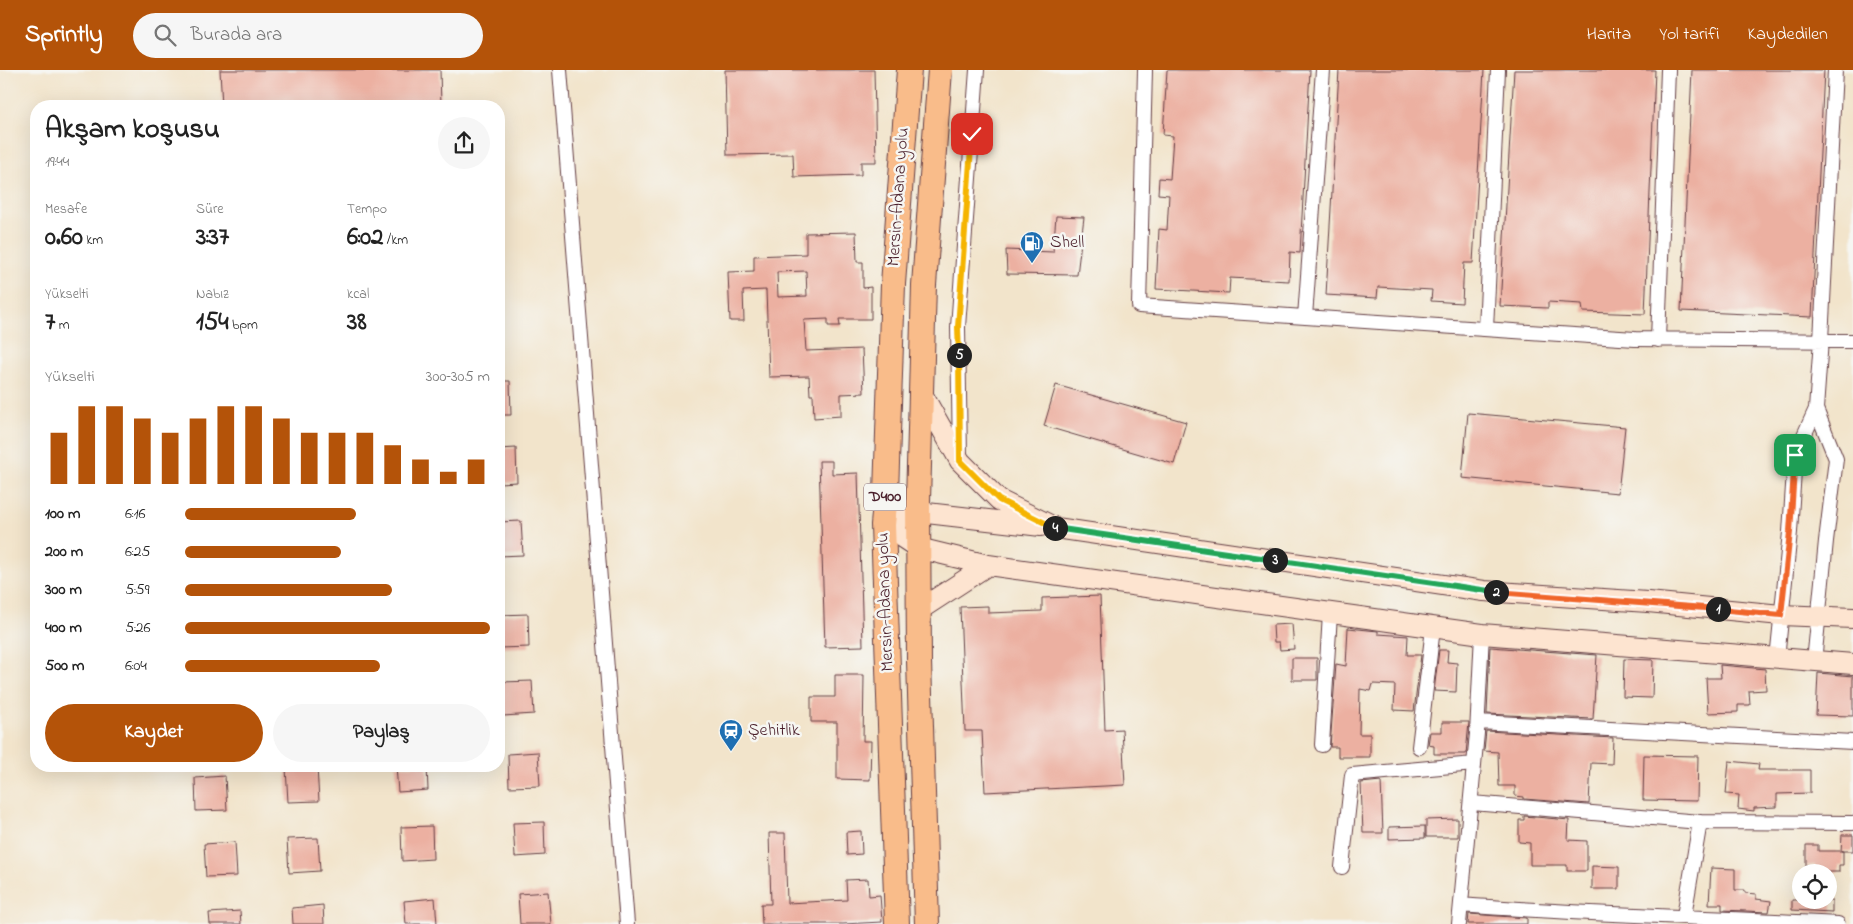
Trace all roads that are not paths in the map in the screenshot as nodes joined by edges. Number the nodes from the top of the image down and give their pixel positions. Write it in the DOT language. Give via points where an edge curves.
graph roads {
  1 [pos="560,70"];
  2 [pos="909,70"];
  3 [pos="940,70"];
  4 [pos="977,70"];
  5 [pos="1145,70"];
  6 [pos="1323,70"];
  7 [pos="1498,70"];
  8 [pos="1668,70"];
  9 [pos="1835,70"];
  10 [pos="1305,317"];
  11 [pos="1486,329"];
  12 [pos="1658,340"];
  13 [pos="1821,340"];
  14 [pos="1853,341"];
  15 [pos="921,392"];
  16 [pos="1816,409"];
  17 [pos="960,461"];
  18 [pos="918,512"];
  19 [pos="883,525"];
  20 [pos="1056,528"];
  21 [pos="918,548"];
  22 [pos="988,565"];
  23 [pos="919,610"];
  24 [pos="1330,614"];
  25 [pos="1781,615"];
  26 [pos="1819,617"];
  27 [pos="1853,618"];
  28 [pos="1433,628"];
  29 [pos="1482,634"];
  30 [pos="1776,659"];
  31 [pos="1814,662"];
  32 [pos="1853,664"];
  33 [pos="1478,722"];
  34 [pos="1853,742"];
  35 [pos="1322,745"];
  36 [pos="1419,747"];
  37 [pos="1474,764"];
  38 [pos="1472,803"];
  39 [pos="1700,822"];
  40 [pos="1853,823"];
  41 [pos="1342,866"];
  42 [pos="1461,905"];
  43 [pos="1684,916"];
  44 [pos="627,924"];
  45 [pos="897,924"];
  46 [pos="927,924"];
  47 [pos="1459,924"];
  48 [pos="1838,924"];
  1 -- 44 [label="street"];
  2 -- 19 [label="highway, Mersin-Adana yolu / D400" via="893,284"];
  3 -- 15 [label="highway, Mersin-Adana yolu / D400" via="924,285"];
  4 -- 17 [label="street" via="958,327"];
  5 -- 10 [label="street" via="1138,306"];
  6 -- 10 [label="street"];
  7 -- 11 [label="street"];
  8 -- 12 [label="street"];
  9 -- 13 [label="street"];
  10 -- 11 [label="street"];
  11 -- 12 [label="street"];
  12 -- 13 [label="street"];
  13 -- 14 [label="street"];
  13 -- 16 [label="street"];
  15 -- 17 [label="main road"];
  15 -- 18 [label="highway, Mersin-Adana yolu / D400"];
  16 -- 25 [label="street" via="1795,455"];
  16 -- 26 [label="street" via="1836,459"];
  17 -- 20 [label="main road" via="999,500"];
  18 -- 19 [label="main road"];
  18 -- 20 [label="main road"];
  18 -- 21 [label="highway, Mersin-Adana yolu / D400"];
  19 -- 21 [label="main road"];
  19 -- 45 [label="highway, Mersin-Adana yolu / D400"];
  20 -- 25 [label="main road" via="1484,591"];
  21 -- 22 [label="main road"];
  21 -- 23 [label="highway, Mersin-Adana yolu / D400"];
  22 -- 23 [label="main road"];
  22 -- 24 [label="main road"];
  23 -- 46 [label="highway, Mersin-Adana yolu / D400"];
  24 -- 28 [label="main road"];
  24 -- 35 [label="street"];
  25 -- 26 [label="main road"];
  25 -- 30 [label="street"];
  26 -- 27 [label="main road"];
  26 -- 31 [label="street"];
  28 -- 29 [label="main road"];
  28 -- 36 [label="street"];
  29 -- 30 [label="main road"];
  29 -- 33 [label="street"];
  30 -- 31 [label="main road"];
  31 -- 32 [label="main road"];
  33 -- 34 [label="street"];
  33 -- 37 [label="street"];
  37 -- 38 [label="street"];
  37 -- 41 [label="street" via="1352,775"];
  38 -- 39 [label="street"];
  38 -- 42 [label="street"];
  39 -- 40 [label="street"];
  39 -- 43 [label="street"];
  42 -- 43 [label="street" via="1530,911"];
  42 -- 47 [label="street"];
  43 -- 48 [label="street"];
}
